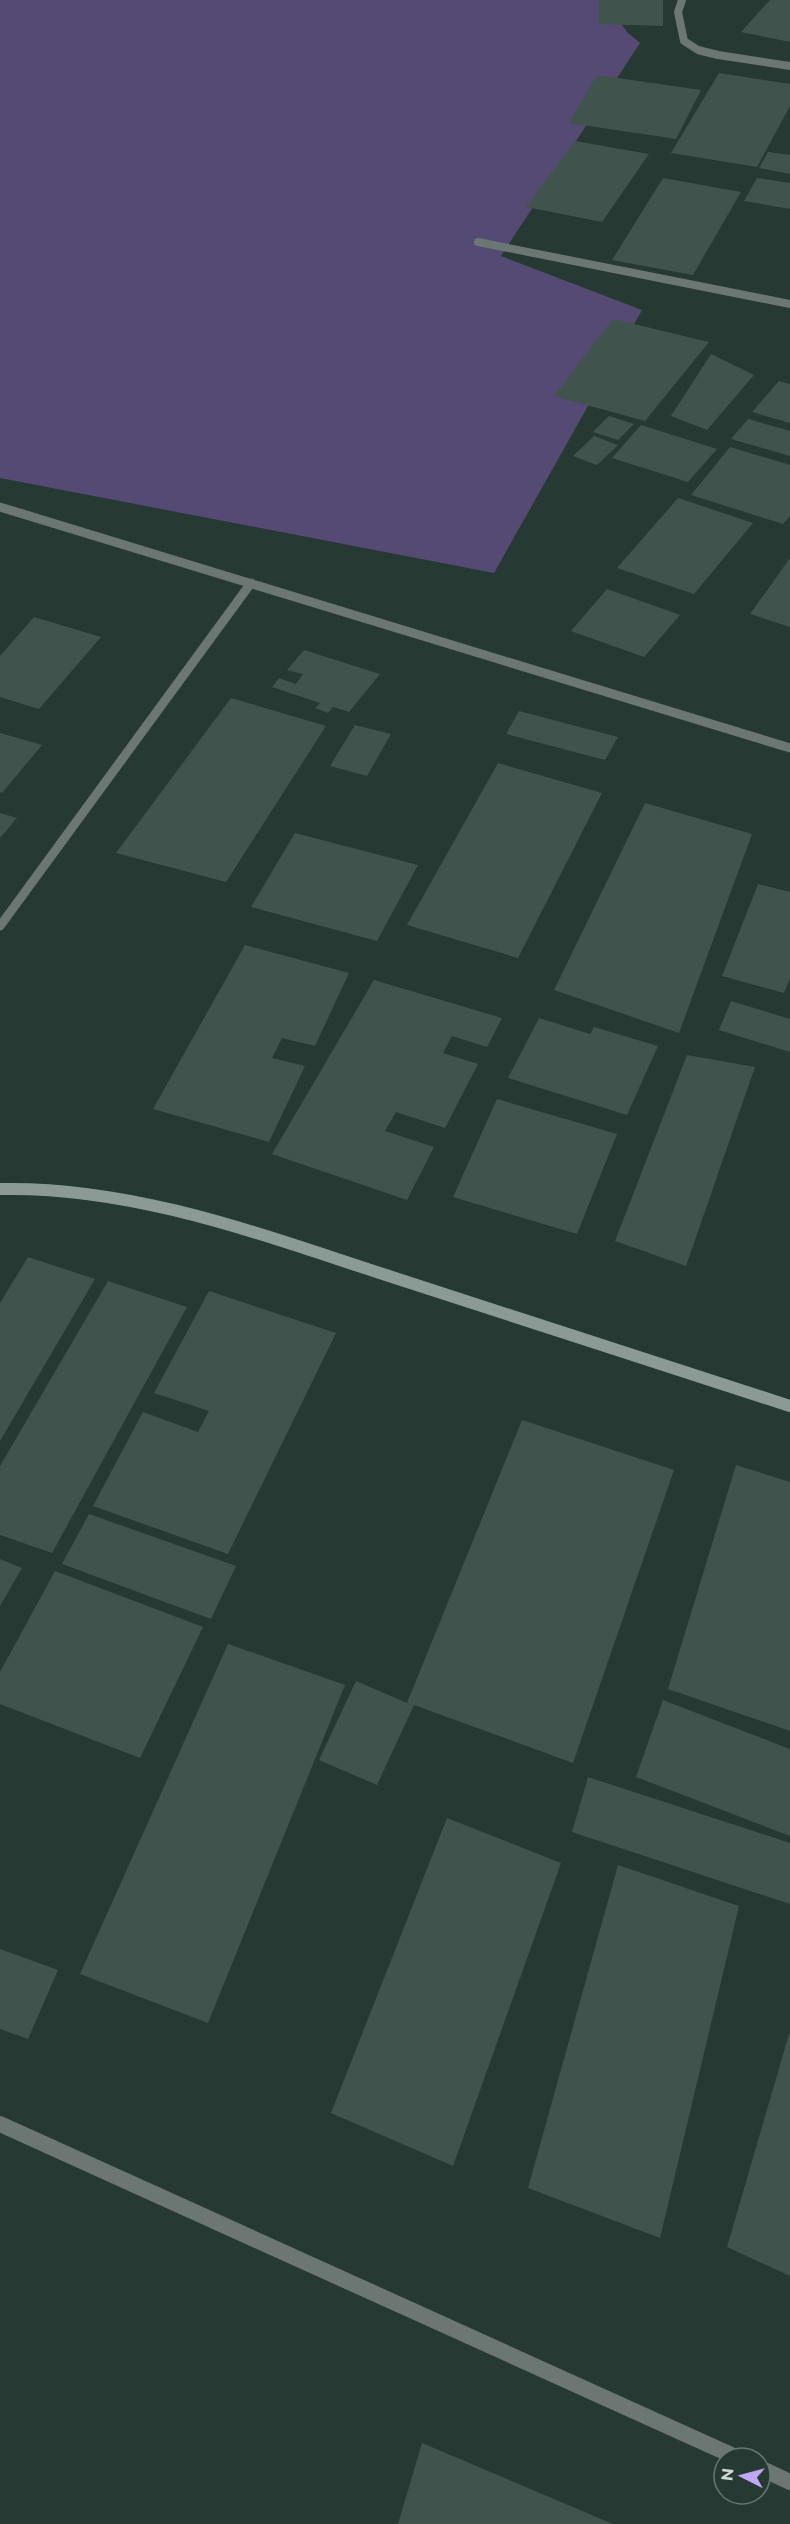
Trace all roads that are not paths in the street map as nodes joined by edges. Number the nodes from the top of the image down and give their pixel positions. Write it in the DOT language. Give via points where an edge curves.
graph roads {
  1 [pos="682,0"];
  2 [pos="790,66"];
  3 [pos="478,242"];
  4 [pos="790,304"];
  5 [pos="0,507"];
  6 [pos="251,583"];
  7 [pos="790,748"];
  8 [pos="0,926"];
  9 [pos="0,1189"];
  10 [pos="790,1406"];
  11 [pos="0,2124"];
  12 [pos="712,2446"];
  13 [pos="772,2474"];
  14 [pos="790,2482"];
  1 -- 2 [label="street" via="678,12 684,41 698,50"];
  3 -- 4 [label="street"];
  5 -- 6 [label="street"];
  6 -- 7 [label="street"];
  6 -- 8 [label="street"];
  9 -- 10 [label="street" via="44,1188 148,1202"];
  11 -- 12 [label="street"];
  13 -- 14 [label="street"];
}
